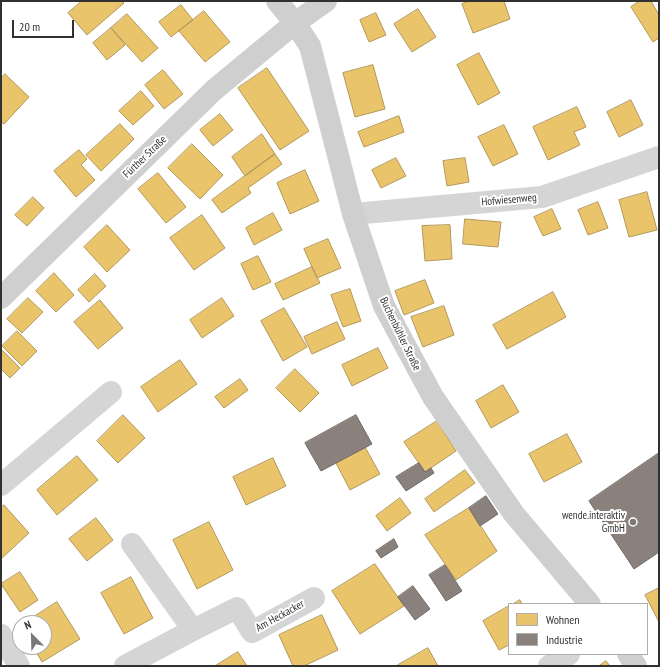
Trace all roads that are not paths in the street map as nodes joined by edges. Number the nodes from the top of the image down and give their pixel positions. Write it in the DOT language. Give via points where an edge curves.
graph roads {
  1 [pos="277,1"];
  2 [pos="326,1"];
  3 [pos="295,22"];
  4 [pos="659,157"];
  5 [pos="353,214"];
  6 [pos="1,298"];
  7 [pos="111,392"];
  8 [pos="1,485"];
  9 [pos="132,544"];
  10 [pos="314,598"];
  11 [pos="589,603"];
  12 [pos="193,630"];
  13 [pos="1,635"];
  14 [pos="567,655"];
  15 [pos="629,655"];
  16 [pos="17,665"];
  17 [pos="125,666"];
  18 [pos="549,666"];
  19 [pos="636,666"];
  1 -- 3 [label="street, Buchenbühler Straße"];
  2 -- 3 [label="street, Fürther Straße"];
  3 -- 5 [label="street, Buchenbühler Straße" via="310,46"];
  3 -- 6 [label="street, Fürther Straße" via="214,90"];
  4 -- 5 [label="street, Hofwiesenweg" via="542,197"];
  5 -- 11 [label="street, Buchenbühler Straße" via="384,306 432,397 514,514"];
  7 -- 8 [label="street"];
  9 -- 12 [label="street"];
  10 -- 12 [label="street, Am Heckacker" via="252,632 237,608"];
  12 -- 17 [label="street, Am Heckacker"];
  13 -- 16 [label="street"];
  14 -- 18 [label="street"];
  15 -- 19 [label="street"];
}
